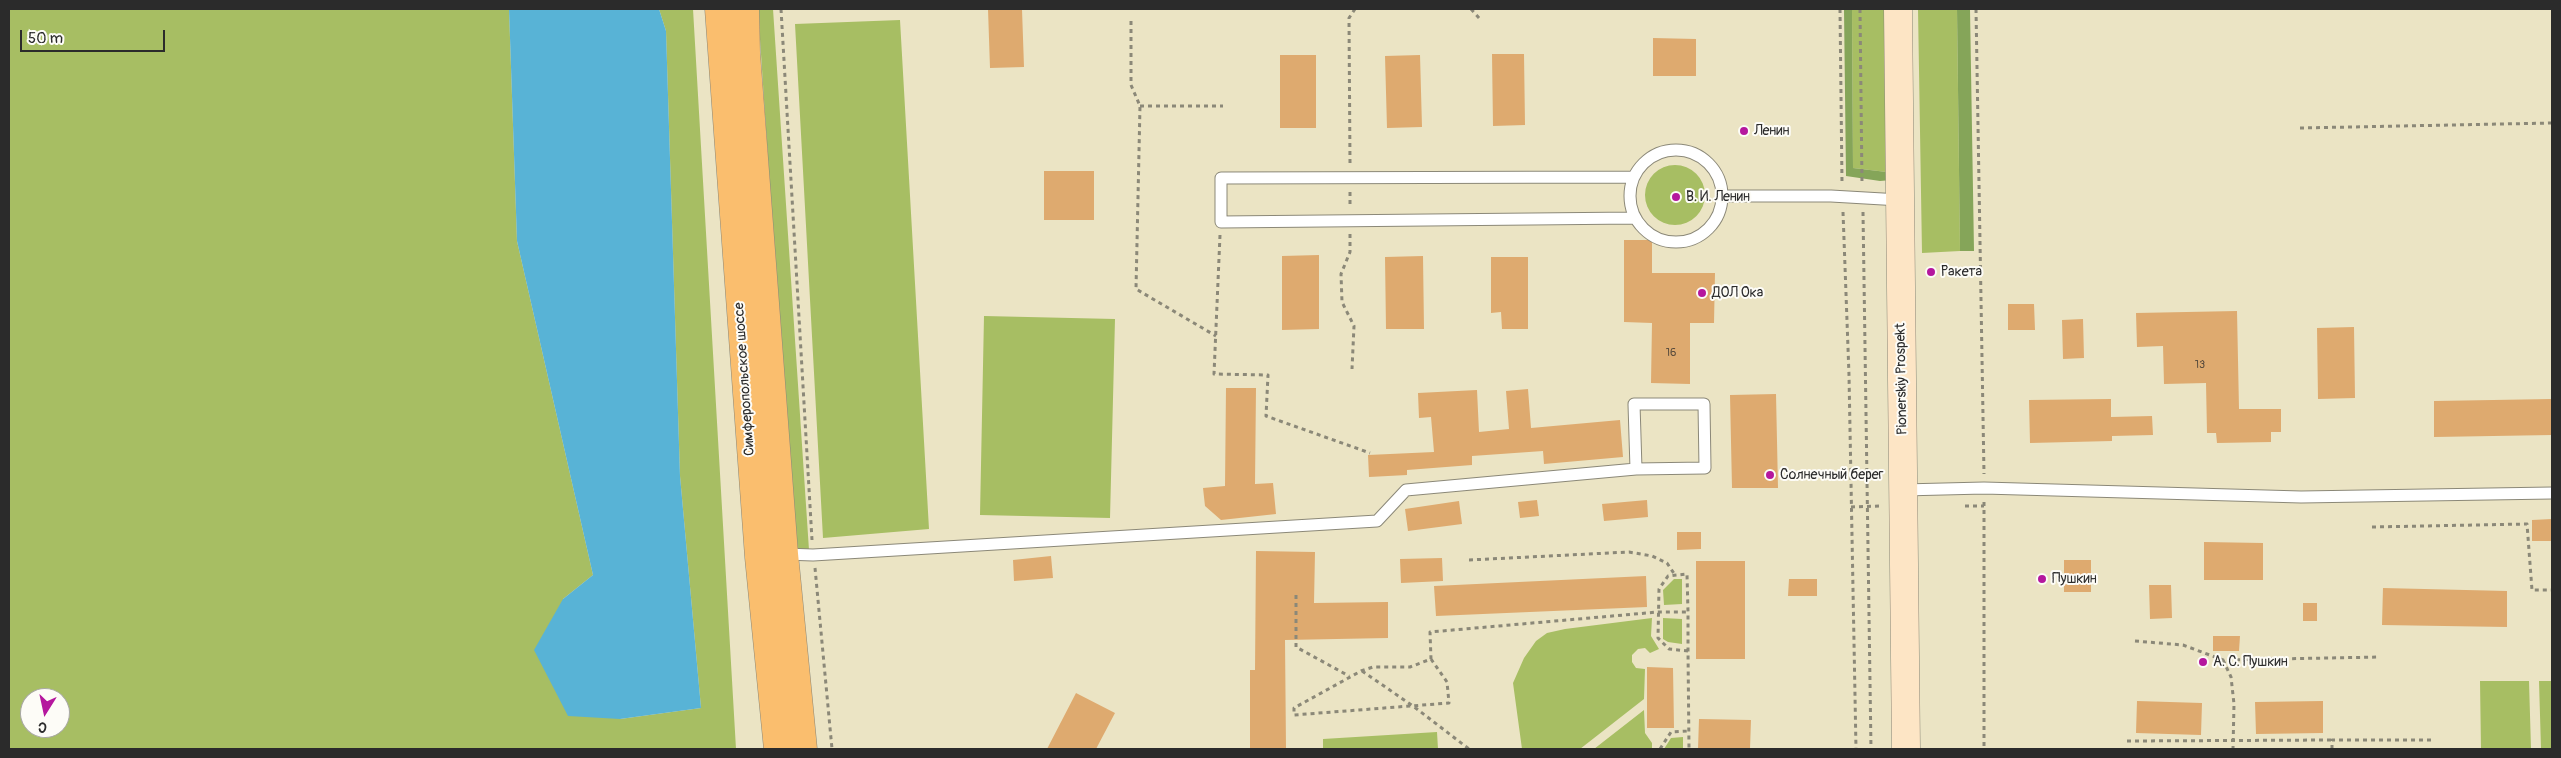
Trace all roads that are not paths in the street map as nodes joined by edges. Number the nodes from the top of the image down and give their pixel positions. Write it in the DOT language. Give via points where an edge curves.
graph roads {
  1 [pos="719,9"];
  2 [pos="745,9"];
  3 [pos="1898,9"];
  4 [pos="1634,178"];
  5 [pos="1724,196"];
  6 [pos="1901,200"];
  7 [pos="1634,218"];
  8 [pos="1636,469"];
  9 [pos="1903,490"];
  10 [pos="2552,492"];
  11 [pos="784,554"];
  12 [pos="778,749"];
  13 [pos="803,749"];
  14 [pos="1906,749"];
  1 -- 12 [label="main road, Симферопольское шоссе" via="758,557"];
  2 -- 11 [label="main road, Симферопольское шоссе"];
  3 -- 6 [label="street, Pionerskiy Prospekt"];
  4 -- 5 [label="lane" via="1639,167 1656,154 1685,150 1704,159 1718,176"];
  4 -- 7 [label="lane" via="1630,186 1630,208"];
  4 -- 7 [label="lane" via="1222,178 1221,222"];
  5 -- 6 [label="lane" via="1842,196"];
  5 -- 7 [label="lane" via="1722,209 1714,223 1705,234 1690,241 1659,240"];
  6 -- 9 [label="street, Pionerskiy Prospekt"];
  8 -- 8 [label="lane" via="1634,404 1704,404 1705,468"];
  8 -- 11 [label="lane" via="1406,490 1377,521 813,555"];
  9 -- 10 [label="lane" via="1984,488 2301,497"];
  9 -- 14 [label="street, Pionerskiy Prospekt"];
  11 -- 13 [label="main road, Симферопольское шоссе"];
}
